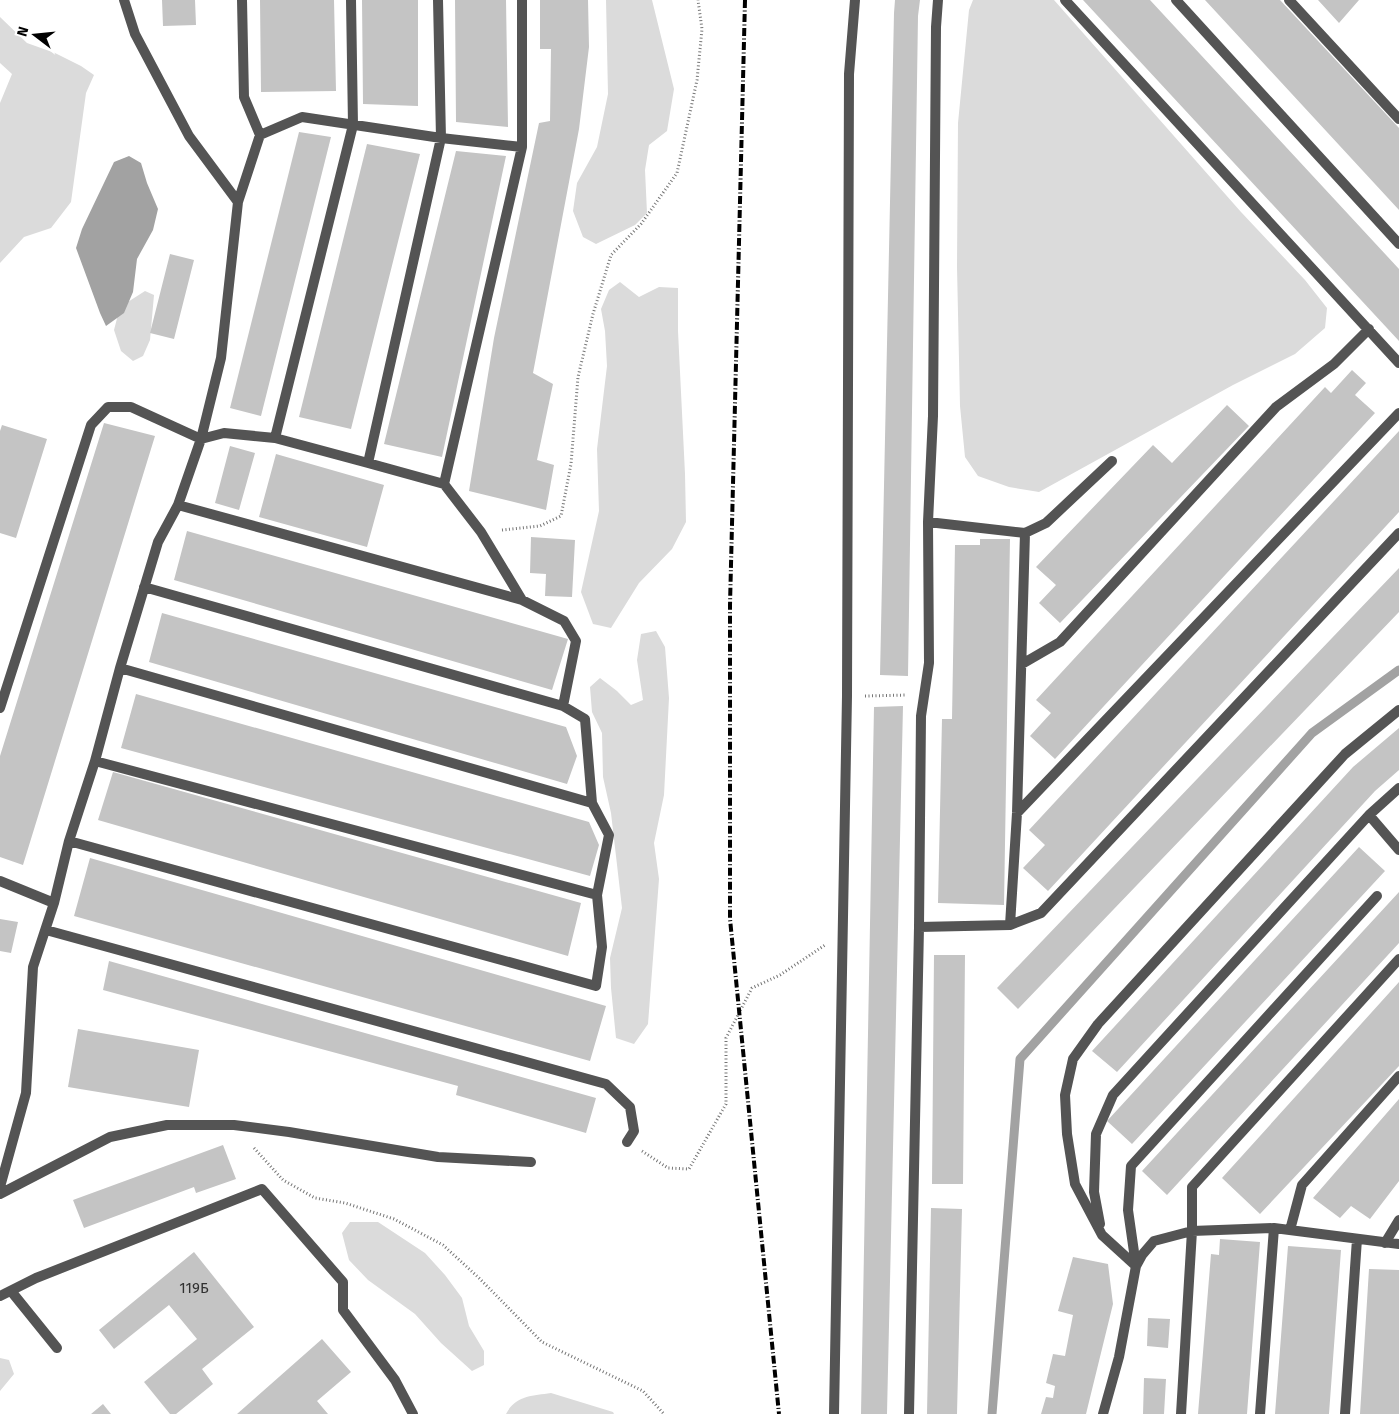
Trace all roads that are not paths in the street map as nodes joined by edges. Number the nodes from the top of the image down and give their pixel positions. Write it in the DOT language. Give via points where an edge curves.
graph roads {
  1 [pos="124,0"];
  2 [pos="242,0"];
  3 [pos="351,0"];
  4 [pos="438,0"];
  5 [pos="522,0"];
  6 [pos="855,0"];
  7 [pos="938,0"];
  8 [pos="1066,0"];
  9 [pos="1176,0"];
  10 [pos="1290,0"];
  11 [pos="1399,120"];
  12 [pos="353,125"];
  13 [pos="260,135"];
  14 [pos="441,138"];
  15 [pos="522,147"];
  16 [pos="238,202"];
  17 [pos="1399,244"];
  18 [pos="1369,329"];
  19 [pos="1399,363"];
  20 [pos="1399,413"];
  21 [pos="275,438"];
  22 [pos="201,439"];
  23 [pos="1112,462"];
  24 [pos="368,463"];
  25 [pos="444,484"];
  26 [pos="178,505"];
  27 [pos="928,522"];
  28 [pos="1025,533"];
  29 [pos="1399,533"];
  30 [pos="144,587"];
  31 [pos="522,600"];
  32 [pos="1022,664"];
  33 [pos="120,668"];
  34 [pos="564,706"];
  35 [pos="0,708"];
  36 [pos="1399,710"];
  37 [pos="95,761"];
  38 [pos="1399,788"];
  39 [pos="592,803"];
  40 [pos="1017,813"];
  41 [pos="1369,815"];
  42 [pos="69,841"];
  43 [pos="1399,850"];
  44 [pos="0,881"];
  45 [pos="597,895"];
  46 [pos="1377,896"];
  47 [pos="54,903"];
  48 [pos="1010,926"];
  49 [pos="919,927"];
  50 [pos="46,930"];
  51 [pos="1399,959"];
  52 [pos="1399,1076"];
  53 [pos="628,1142"];
  54 [pos="532,1162"];
  55 [pos="0,1187"];
  56 [pos="0,1194"];
  57 [pos="1399,1220"];
  58 [pos="1274,1228"];
  59 [pos="1290,1230"];
  60 [pos="1192,1231"];
  61 [pos="1102,1235"];
  62 [pos="1357,1239"];
  63 [pos="1385,1243"];
  64 [pos="1399,1244"];
  65 [pos="1136,1266"];
  66 [pos="11,1290"];
  67 [pos="0,1296"];
  68 [pos="57,1348"];
  69 [pos="413,1414"];
  70 [pos="834,1414"];
  71 [pos="909,1414"];
  72 [pos="1103,1414"];
  73 [pos="1180,1414"];
  74 [pos="1260,1414"];
  75 [pos="1345,1414"];
  1 -- 16 [label="street" via="135,34 189,136"];
  2 -- 13 [label="street" via="244,97"];
  3 -- 12 [label="street"];
  4 -- 14 [label="street"];
  5 -- 15 [label="street"];
  6 -- 70 [label="street" via="849,74 847,696"];
  7 -- 27 [label="street" via="933,416"];
  8 -- 18 [label="street"];
  9 -- 17 [label="street"];
  10 -- 11 [label="street"];
  12 -- 13 [label="street" via="302,117"];
  12 -- 14 [label="street"];
  12 -- 21 [label="street"];
  13 -- 16 [label="street"];
  14 -- 15 [label="street"];
  14 -- 24 [label="street"];
  15 -- 25 [label="street"];
  16 -- 22 [label="street" via="221,358"];
  18 -- 19 [label="street"];
  18 -- 32 [label="street" via="1334,364 1276,407 1060,642"];
  20 -- 40 [label="street"];
  21 -- 22 [label="street" via="224,433"];
  21 -- 24 [label="street"];
  22 -- 26 [label="street"];
  22 -- 35 [label="street" via="132,407 108,407 91,425"];
  23 -- 28 [label="street" via="1046,523"];
  24 -- 25 [label="street"];
  25 -- 31 [label="street" via="481,532"];
  26 -- 30 [label="street" via="158,542"];
  26 -- 31 [label="street"];
  27 -- 28 [label="street"];
  27 -- 49 [label="street" via="929,663 921,716"];
  28 -- 32 [label="street"];
  29 -- 48 [label="street" via="1041,913"];
  30 -- 33 [label="street"];
  30 -- 34 [label="street"];
  31 -- 34 [label="street" via="564,622 576,641"];
  32 -- 40 [label="street"];
  33 -- 37 [label="street"];
  33 -- 39 [label="street"];
  34 -- 39 [label="street" via="585,719"];
  36 -- 61 [label="street" via="1344,754 1098,1024 1073,1059 1065,1095 1066,1134 1075,1184"];
  37 -- 42 [label="street"];
  37 -- 45 [label="street"];
  38 -- 41 [label="street"];
  39 -- 45 [label="street" via="609,835"];
  40 -- 48 [label="street"];
  41 -- 43 [label="street"];
  41 -- 61 [label="street" via="1113,1095 1096,1134 1094,1192"];
  42 -- 45 [label="street" via="596,986 602,947"];
  42 -- 47 [label="street"];
  44 -- 47 [label="street"];
  46 -- 65 [label="street" via="1130,1166 1128,1210"];
  47 -- 50 [label="street"];
  48 -- 49 [label="street"];
  49 -- 71 [label="street"];
  50 -- 53 [label="street" via="606,1084 630,1107 634,1131"];
  50 -- 55 [label="street" via="33,967 26,1093"];
  51 -- 60 [label="street" via="1192,1187"];
  52 -- 59 [label="street" via="1302,1185"];
  54 -- 56 [label="street" via="438,1157 234,1125 167,1125 110,1136"];
  57 -- 63 [label="street"];
  58 -- 59 [label="street"];
  58 -- 60 [label="street"];
  58 -- 74 [label="street"];
  59 -- 62 [label="street"];
  60 -- 65 [label="street" via="1154,1241"];
  60 -- 73 [label="street"];
  61 -- 65 [label="street"];
  62 -- 63 [label="street"];
  62 -- 75 [label="street"];
  63 -- 64 [label="street"];
  65 -- 72 [label="street" via="1119,1357"];
  66 -- 67 [label="street"];
  66 -- 68 [label="street"];
  66 -- 69 [label="street" via="262,1189 343,1282 343,1310 395,1380"];
}
